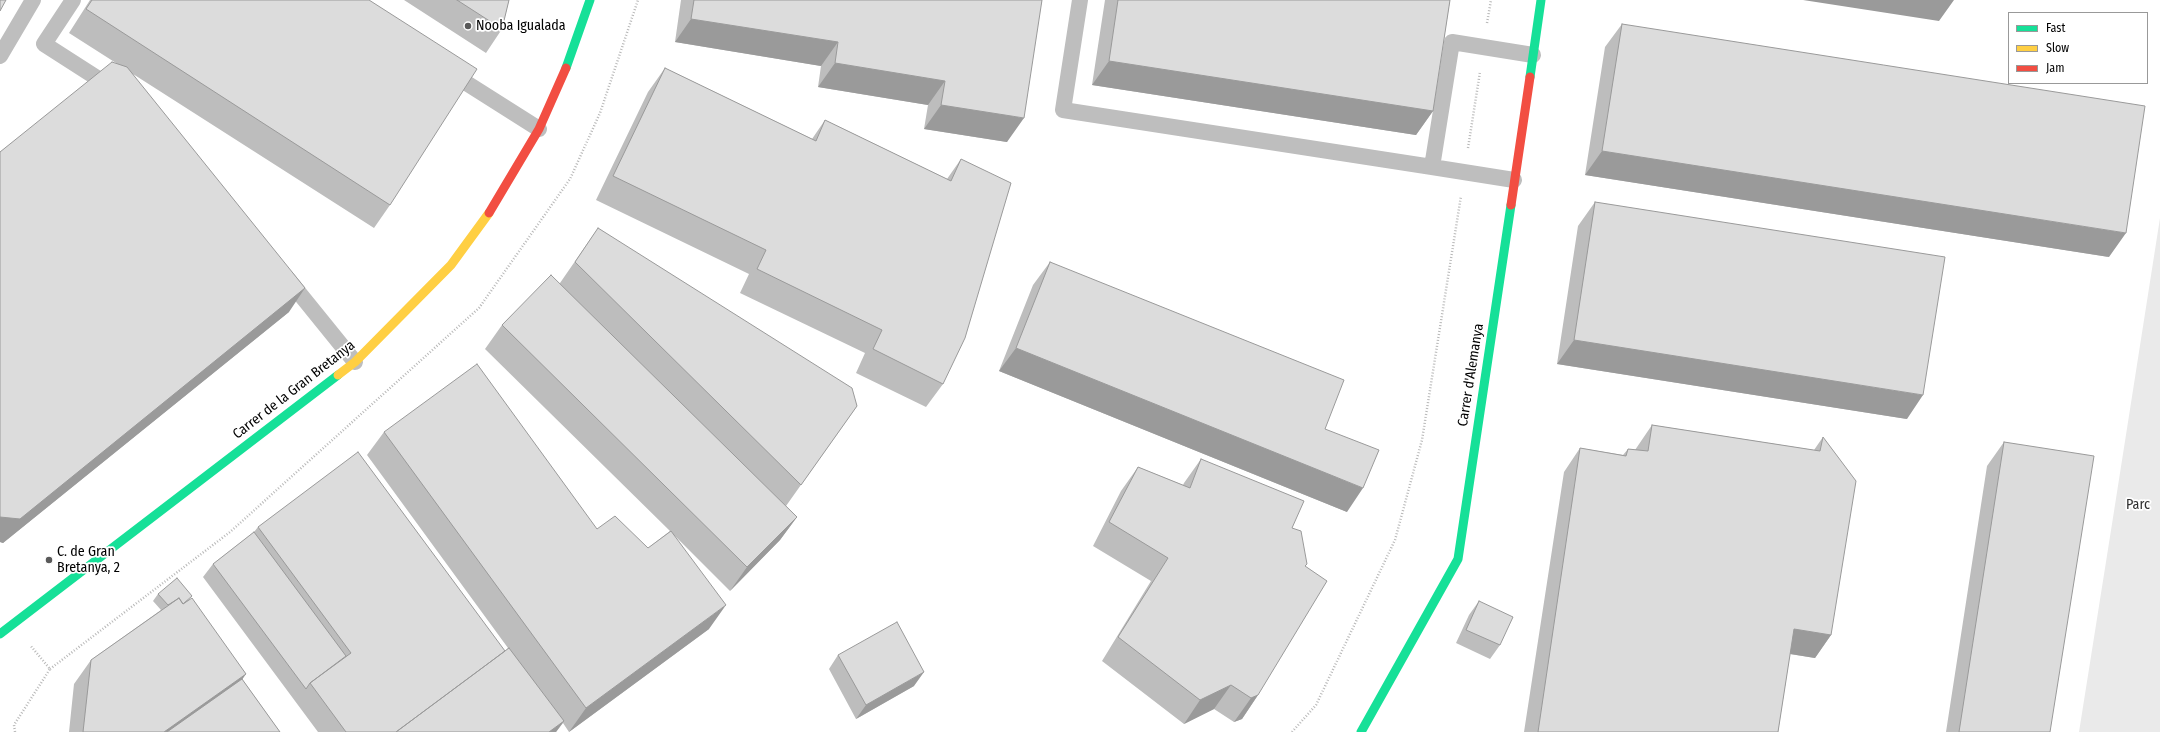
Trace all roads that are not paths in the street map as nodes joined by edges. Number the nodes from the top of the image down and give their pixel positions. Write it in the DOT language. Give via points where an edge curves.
graph roads {
  1 [pos="33,0"];
  2 [pos="73,0"];
  3 [pos="590,0"];
  4 [pos="1080,0"];
  5 [pos="1541,0"];
  6 [pos="1533,55"];
  7 [pos="0,56"];
  8 [pos="433,62"];
  9 [pos="121,94"];
  10 [pos="539,129"];
  11 [pos="1432,166"];
  12 [pos="1514,180"];
  13 [pos="279,269"];
  14 [pos="355,362"];
  15 [pos="0,634"];
  16 [pos="1361,732"];
  1 -- 7 [label="lane"];
  2 -- 9 [label="lane" via="44,44"];
  3 -- 10 [label="street, Carrer de la Gran Bretanya" via="570,59"];
  4 -- 11 [label="lane" via="1063,110"];
  5 -- 6 [label="street, Carrer d'Alemanya"];
  6 -- 11 [label="lane" via="1452,42"];
  6 -- 12 [label="street, Carrer d'Alemanya"];
  8 -- 10 [label="lane"];
  10 -- 14 [label="street, Carrer de la Gran Bretanya" via="498,201 451,265"];
  11 -- 12 [label="lane"];
  12 -- 16 [label="street, Carrer d'Alemanya" via="1458,559"];
  13 -- 14 [label="lane"];
  14 -- 15 [label="street, Carrer de la Gran Bretanya"];
}
